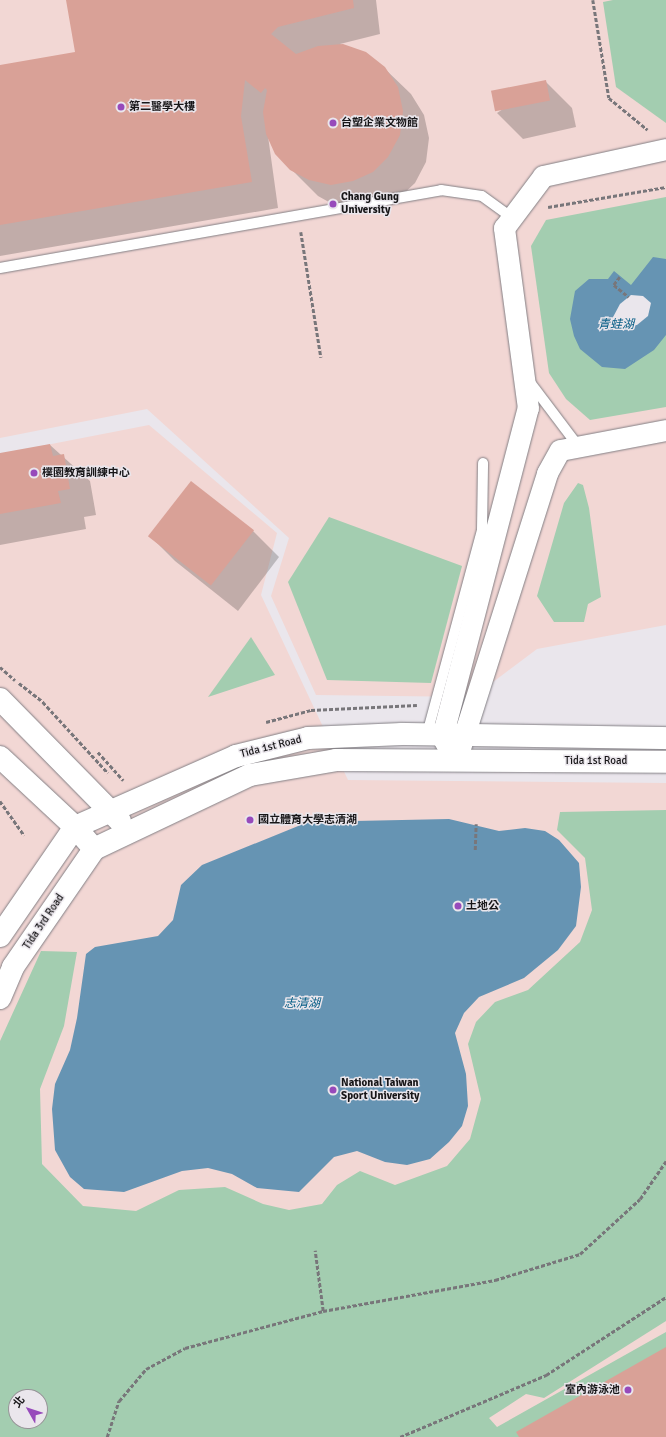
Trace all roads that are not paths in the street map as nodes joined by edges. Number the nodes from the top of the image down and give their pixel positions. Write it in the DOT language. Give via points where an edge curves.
graph roads {
  1 [pos="666,149"];
  2 [pos="512,218"];
  3 [pos="0,268"];
  4 [pos="523,373"];
  5 [pos="666,430"];
  6 [pos="579,447"];
  7 [pos="483,463"];
  8 [pos="0,699"];
  9 [pos="442,705"];
  10 [pos="495,707"];
  11 [pos="434,735"];
  12 [pos="467,737"];
  13 [pos="666,738"];
  14 [pos="0,757"];
  15 [pos="455,760"];
  16 [pos="666,762"];
  17 [pos="112,811"];
  18 [pos="76,827"];
  19 [pos="131,832"];
  20 [pos="94,849"];
  21 [pos="0,936"];
  22 [pos="0,998"];
  1 -- 2 [label="street" via="543,176"];
  2 -- 3 [label="lane" via="482,196 441,190 299,218"];
  2 -- 4 [label="street" via="504,228"];
  4 -- 6 [label="lane"];
  4 -- 11 [label="street" via="528,408"];
  5 -- 6 [label="street"];
  6 -- 12 [label="street" via="560,450 547,473"];
  7 -- 11 [label="lane" via="482,530"];
  8 -- 17 [label="street"];
  9 -- 10 [label="street"];
  11 -- 12 [label="street, Tida 1st Road"];
  11 -- 15 [label="street"];
  11 -- 17 [label="street, Tida 1st Road" via="308,738 236,756"];
  12 -- 13 [label="street, Tida 1st Road"];
  12 -- 15 [label="street"];
  14 -- 18 [label="street"];
  15 -- 16 [label="street, Tida 1st Road"];
  15 -- 19 [label="street, Tida 1st Road" via="336,760 250,775"];
  17 -- 18 [label="street, Tida 1st Road"];
  17 -- 19 [label="street"];
  18 -- 20 [label="street"];
  18 -- 21 [label="street"];
  19 -- 20 [label="street, Tida 1st Road"];
  20 -- 22 [label="street, Tida 3rd Road" via="13,967"];
}
